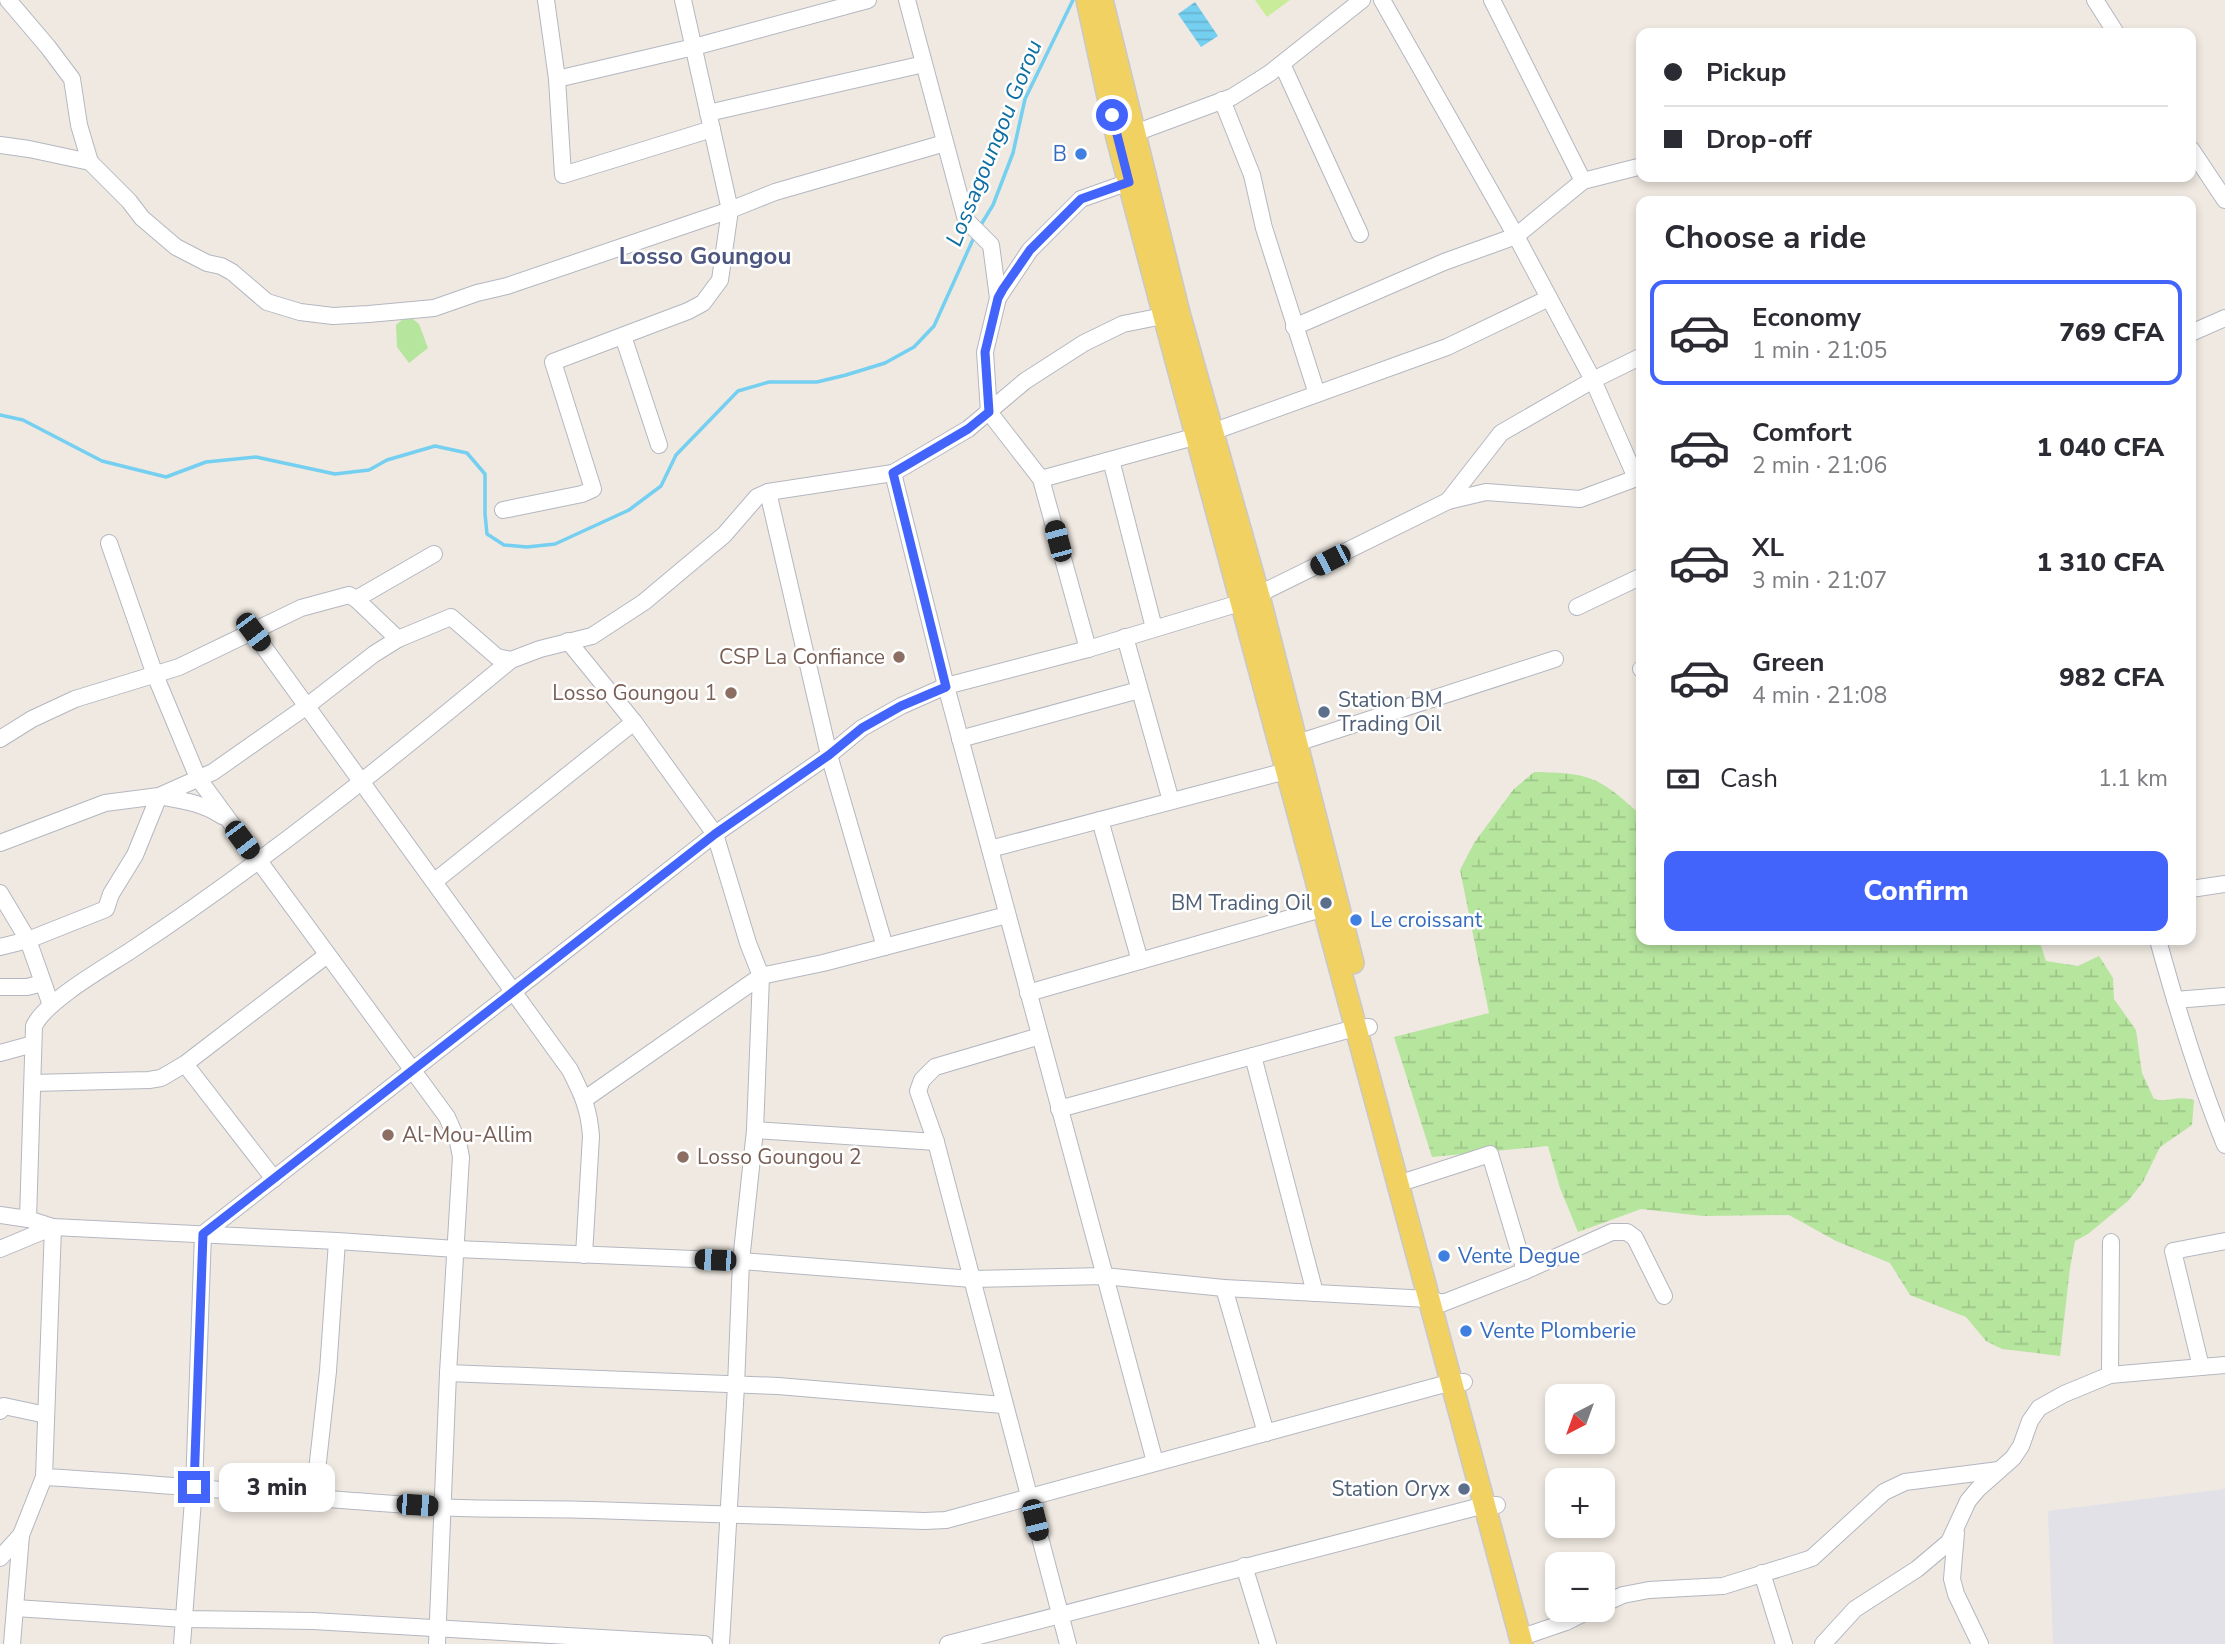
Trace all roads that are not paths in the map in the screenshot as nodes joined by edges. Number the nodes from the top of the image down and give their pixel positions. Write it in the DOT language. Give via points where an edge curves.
graph roads {
  1 [pos="8,0"];
  2 [pos="546,0"];
  3 [pos="683,0"];
  4 [pos="869,0"];
  5 [pos="907,0"];
  6 [pos="1087,0"];
  7 [pos="1102,0"];
  8 [pos="1362,0"];
  9 [pos="1382,0"];
  10 [pos="1492,0"];
  11 [pos="2095,0"];
  12 [pos="2113,28"];
  13 [pos="694,47"];
  14 [pos="924,64"];
  15 [pos="1282,64"];
  16 [pos="557,79"];
  17 [pos="1222,100"];
  18 [pos="710,121"];
  19 [pos="1126,136"];
  20 [pos="945,143"];
  21 [pos="0,145"];
  22 [pos="2196,156"];
  23 [pos="90,162"];
  24 [pos="1636,168"];
  25 [pos="1584,181"];
  26 [pos="1129,182"];
  27 [pos="2225,200"];
  28 [pos="730,210"];
  29 [pos="1360,234"];
  30 [pos="1516,236"];
  31 [pos="998,298"];
  32 [pos="1549,298"];
  33 [pos="1172,315"];
  34 [pos="2225,318"];
  35 [pos="1294,327"];
  36 [pos="2196,331"];
  37 [pos="623,336"];
  38 [pos="1636,359"];
  39 [pos="1593,380"];
  40 [pos="1317,394"];
  41 [pos="989,412"];
  42 [pos="1205,434"];
  43 [pos="659,445"];
  44 [pos="1111,460"];
  45 [pos="1636,471"];
  46 [pos="893,473"];
  47 [pos="1636,478"];
  48 [pos="1041,479"];
  49 [pos="768,492"];
  50 [pos="1448,501"];
  51 [pos="503,510"];
  52 [pos="109,543"];
  53 [pos="434,554"];
  54 [pos="1636,579"];
  55 [pos="356,599"];
  56 [pos="1251,599"];
  57 [pos="1577,607"];
  58 [pos="1154,628"];
  59 [pos="253,632"];
  60 [pos="1125,637"];
  61 [pos="398,639"];
  62 [pos="568,641"];
  63 [pos="1088,649"];
  64 [pos="1555,659"];
  65 [pos="511,660"];
  66 [pos="155,675"];
  67 [pos="946,687"];
  68 [pos="1139,690"];
  69 [pos="307,706"];
  70 [pos="634,722"];
  71 [pos="0,739"];
  72 [pos="960,739"];
  73 [pos="1297,743"];
  74 [pos="829,755"];
  75 [pos="1286,771"];
  76 [pos="198,778"];
  77 [pos="363,782"];
  78 [pos="159,796"];
  79 [pos="1171,802"];
  80 [pos="227,820"];
  81 [pos="1100,820"];
  82 [pos="715,834"];
  83 [pos="0,843"];
  84 [pos="989,849"];
  85 [pos="257,860"];
  86 [pos="435,881"];
  87 [pos="2225,884"];
  88 [pos="2196,888"];
  89 [pos="0,893"];
  90 [pos="1331,906"];
  91 [pos="1007,915"];
  92 [pos="28,940"];
  93 [pos="2159,945"];
  94 [pos="0,947"];
  95 [pos="885,947"];
  96 [pos="327,955"];
  97 [pos="1140,961"];
  98 [pos="761,976"];
  99 [pos="43,983"];
  100 [pos="0,986"];
  101 [pos="514,991"];
  102 [pos="1028,993"];
  103 [pos="2225,996"];
  104 [pos="2175,1000"];
  105 [pos="51,1005"];
  106 [pos="1362,1028"];
  107 [pos="1040,1036"];
  108 [pos="33,1044"];
  109 [pos="0,1054"];
  110 [pos="1253,1056"];
  111 [pos="185,1063"];
  112 [pos="411,1071"];
  113 [pos="33,1083"];
  114 [pos="585,1100"];
  115 [pos="1059,1109"];
  116 [pos="755,1130"];
  117 [pos="936,1142"];
  118 [pos="2225,1145"];
  119 [pos="274,1179"];
  120 [pos="1410,1180"];
  121 [pos="0,1215"];
  122 [pos="28,1219"];
  123 [pos="53,1227"];
  124 [pos="203,1234"];
  125 [pos="337,1241"];
  126 [pos="2225,1241"];
  127 [pos="2111,1242"];
  128 [pos="0,1249"];
  129 [pos="456,1249"];
  130 [pos="584,1255"];
  131 [pos="741,1261"];
  132 [pos="1525,1271"];
  133 [pos="1104,1276"];
  134 [pos="972,1279"];
  135 [pos="1224,1288"];
  136 [pos="1315,1293"];
  137 [pos="1664,1296"];
  138 [pos="1435,1301"];
  139 [pos="2225,1365"];
  140 [pos="2201,1367"];
  141 [pos="448,1373"];
  142 [pos="2109,1375"];
  143 [pos="1458,1382"];
  144 [pos="736,1386"];
  145 [pos="1003,1405"];
  146 [pos="0,1411"];
  147 [pos="46,1415"];
  148 [pos="1266,1433"];
  149 [pos="1155,1462"];
  150 [pos="2000,1470"];
  151 [pos="44,1477"];
  152 [pos="194,1487"];
  153 [pos="1029,1496"];
  154 [pos="314,1498"];
  155 [pos="1491,1505"];
  156 [pos="442,1507"];
  157 [pos="729,1516"];
  158 [pos="1956,1527"];
  159 [pos="22,1535"];
  160 [pos="0,1558"];
  161 [pos="1244,1566"];
  162 [pos="1762,1573"];
  163 [pos="1615,1599"];
  164 [pos="15,1608"];
  165 [pos="1059,1615"];
  166 [pos="185,1619"];
  167 [pos="1566,1622"];
  168 [pos="437,1636"];
  169 [pos="1529,1641"];
  170 [pos="12,1644"];
  171 [pos="182,1644"];
  172 [pos="704,1644"];
  173 [pos="721,1644"];
  174 [pos="948,1644"];
  175 [pos="1068,1644"];
  176 [pos="1268,1644"];
  177 [pos="1784,1644"];
  178 [pos="1823,1644"];
  179 [pos="1980,1644"];
  1 -- 23 [label="street" via="72,79"];
  2 -- 16 [label="street"];
  3 -- 13 [label="street"];
  4 -- 13 [label="street"];
  5 -- 14 [label="street"];
  6 -- 19 [label="main road"];
  7 -- 19 [label="main road"];
  8 -- 15 [label="street"];
  9 -- 30 [label="street"];
  10 -- 25 [label="street"];
  11 -- 12 [label="street"];
  13 -- 16 [label="street"];
  13 -- 18 [label="street"];
  14 -- 18 [label="street"];
  14 -- 20 [label="street"];
  15 -- 17 [label="street"];
  15 -- 29 [label="street"];
  16 -- 18 [label="street" via="563,175"];
  17 -- 19 [label="street"];
  17 -- 35 [label="street" via="1252,176"];
  18 -- 28 [label="street"];
  19 -- 26 [label="main road"];
  19 -- 33 [label="main road"];
  20 -- 28 [label="street" via="775,192"];
  20 -- 31 [label="street" via="966,220 991,245"];
  21 -- 23 [label="street"];
  22 -- 27 [label="street"];
  23 -- 28 [label="street" via="176,247 232,272 267,302 333,316 434,308"];
  24 -- 25 [label="street"];
  25 -- 30 [label="street"];
  26 -- 31 [label="street" via="1081,199 1030,250"];
  26 -- 33 [label="main road"];
  28 -- 37 [label="street" via="720,280 704,303"];
  30 -- 32 [label="street"];
  30 -- 35 [label="street"];
  31 -- 41 [label="street" via="985,352"];
  32 -- 39 [label="street"];
  32 -- 40 [label="street" via="1447,347"];
  33 -- 41 [label="street" via="1123,324 1084,343 1025,381"];
  33 -- 42 [label="main road"];
  34 -- 36 [label="street"];
  35 -- 40 [label="street"];
  37 -- 43 [label="street"];
  37 -- 51 [label="street" via="553,362 593,489"];
  38 -- 39 [label="street"];
  39 -- 45 [label="street"];
  39 -- 50 [label="street" via="1501,433"];
  40 -- 42 [label="street"];
  41 -- 46 [label="street"];
  41 -- 48 [label="street"];
  42 -- 44 [label="street"];
  42 -- 56 [label="main road"];
  44 -- 48 [label="street"];
  44 -- 58 [label="street"];
  46 -- 49 [label="street"];
  46 -- 67 [label="street"];
  47 -- 50 [label="street" via="1580,499 1486,492"];
  48 -- 63 [label="street"];
  49 -- 62 [label="street" via="757,497 724,536 644,602 592,636"];
  49 -- 74 [label="street"];
  50 -- 56 [label="street"];
  52 -- 66 [label="street"];
  53 -- 55 [label="street"];
  54 -- 57 [label="street"];
  55 -- 59 [label="street" via="349,596 301,608"];
  55 -- 61 [label="street"];
  56 -- 58 [label="street"];
  56 -- 73 [label="main road"];
  56 -- 75 [label="main road"];
  58 -- 60 [label="street"];
  59 -- 66 [label="street"];
  59 -- 69 [label="street"];
  60 -- 63 [label="street"];
  60 -- 68 [label="street"];
  61 -- 65 [label="street" via="451,617 498,657"];
  61 -- 69 [label="street"];
  62 -- 65 [label="street"];
  62 -- 70 [label="street"];
  63 -- 67 [label="street"];
  64 -- 73 [label="street"];
  65 -- 77 [label="street"];
  66 -- 71 [label="street" via="75,699"];
  66 -- 76 [label="street"];
  67 -- 72 [label="street"];
  67 -- 74 [label="street" via="862,728"];
  68 -- 72 [label="street"];
  68 -- 79 [label="street"];
  69 -- 76 [label="street"];
  69 -- 77 [label="street"];
  70 -- 82 [label="street"];
  70 -- 86 [label="street"];
  72 -- 84 [label="street"];
  73 -- 90 [label="main road"];
  74 -- 82 [label="street"];
  74 -- 95 [label="street"];
  75 -- 79 [label="street"];
  75 -- 90 [label="main road"];
  76 -- 78 [label="street"];
  76 -- 80 [label="street"];
  77 -- 85 [label="street"];
  77 -- 86 [label="street"];
  78 -- 80 [label="street" via="211,808"];
  78 -- 83 [label="street" via="105,803"];
  78 -- 92 [label="street" via="106,909"];
  79 -- 81 [label="street"];
  80 -- 85 [label="street"];
  81 -- 84 [label="street"];
  81 -- 97 [label="street"];
  82 -- 98 [label="street"];
  82 -- 101 [label="street"];
  84 -- 91 [label="street"];
  85 -- 96 [label="street"];
  85 -- 105 [label="street"];
  86 -- 101 [label="street"];
  87 -- 88 [label="street"];
  89 -- 92 [label="street"];
  90 -- 97 [label="street"];
  90 -- 106 [label="main road"];
  91 -- 95 [label="street"];
  91 -- 102 [label="street"];
  92 -- 94 [label="street"];
  92 -- 99 [label="street"];
  93 -- 104 [label="street"];
  95 -- 98 [label="street"];
  96 -- 111 [label="street"];
  96 -- 112 [label="street"];
  97 -- 102 [label="street"];
  98 -- 114 [label="street"];
  98 -- 116 [label="street"];
  99 -- 100 [label="street" via="9,989"];
  99 -- 105 [label="street"];
  101 -- 112 [label="street"];
  101 -- 114 [label="street" via="570,1070"];
  102 -- 107 [label="street"];
  103 -- 104 [label="street"];
  104 -- 118 [label="street"];
  105 -- 108 [label="street" via="34,1026"];
  106 -- 110 [label="street"];
  106 -- 120 [label="main road"];
  106 -- 138 [label="main road"];
  107 -- 115 [label="street"];
  107 -- 117 [label="street" via="928,1073 918,1091"];
  108 -- 109 [label="street"];
  108 -- 113 [label="street"];
  110 -- 115 [label="street"];
  110 -- 136 [label="street"];
  111 -- 113 [label="street" via="149,1080"];
  111 -- 119 [label="street"];
  112 -- 119 [label="street"];
  112 -- 129 [label="street" via="447,1117 458,1142"];
  113 -- 122 [label="street"];
  114 -- 130 [label="street" via="591,1136"];
  115 -- 133 [label="street"];
  116 -- 117 [label="street"];
  116 -- 131 [label="street"];
  117 -- 134 [label="street"];
  119 -- 124 [label="street"];
  120 -- 132 [label="street" via="1490,1154"];
  120 -- 138 [label="main road"];
  121 -- 122 [label="street"];
  122 -- 123 [label="street"];
  123 -- 124 [label="street"];
  123 -- 128 [label="street"];
  123 -- 147 [label="street"];
  124 -- 125 [label="street"];
  124 -- 152 [label="street"];
  125 -- 129 [label="street"];
  125 -- 154 [label="street"];
  126 -- 140 [label="street" via="2173,1251"];
  127 -- 142 [label="street"];
  129 -- 130 [label="street"];
  129 -- 141 [label="street"];
  130 -- 131 [label="street"];
  131 -- 134 [label="street"];
  131 -- 144 [label="street"];
  132 -- 137 [label="street" via="1612,1232 1627,1232 1635,1238"];
  132 -- 138 [label="street"];
  133 -- 134 [label="street"];
  133 -- 135 [label="street"];
  133 -- 149 [label="street"];
  134 -- 145 [label="street"];
  135 -- 136 [label="street"];
  135 -- 148 [label="street"];
  136 -- 138 [label="street"];
  138 -- 143 [label="main road"];
  139 -- 140 [label="street"];
  140 -- 142 [label="street"];
  141 -- 144 [label="street"];
  141 -- 156 [label="street"];
  142 -- 150 [label="street" via="2039,1408 2021,1446"];
  143 -- 148 [label="street"];
  143 -- 155 [label="main road"];
  144 -- 145 [label="street"];
  144 -- 157 [label="street"];
  145 -- 153 [label="street"];
  146 -- 147 [label="street" via="4,1406"];
  147 -- 151 [label="street"];
  148 -- 149 [label="street"];
  149 -- 153 [label="street"];
  150 -- 158 [label="street" via="1968,1501"];
  150 -- 162 [label="street" via="1905,1482 1884,1492 1812,1558"];
  151 -- 152 [label="street"];
  151 -- 159 [label="street"];
  152 -- 154 [label="street"];
  152 -- 166 [label="street"];
  153 -- 157 [label="street" via="946,1520"];
  153 -- 165 [label="street"];
  154 -- 156 [label="street"];
  155 -- 161 [label="street"];
  155 -- 169 [label="main road"];
  156 -- 157 [label="street"];
  156 -- 168 [label="street"];
  157 -- 173 [label="street"];
  158 -- 178 [label="street" via="1935,1555 1855,1609"];
  158 -- 179 [label="street" via="1952,1579"];
  159 -- 160 [label="street"];
  159 -- 164 [label="street"];
  161 -- 165 [label="street"];
  161 -- 176 [label="street"];
  162 -- 163 [label="street" via="1723,1586 1649,1590"];
  162 -- 177 [label="street"];
  164 -- 166 [label="street"];
  164 -- 170 [label="street"];
  165 -- 174 [label="street"];
  165 -- 175 [label="street"];
  166 -- 168 [label="street" via="270,1619"];
  166 -- 171 [label="street"];
  167 -- 169 [label="street"];
  168 -- 172 [label="street"];
}
